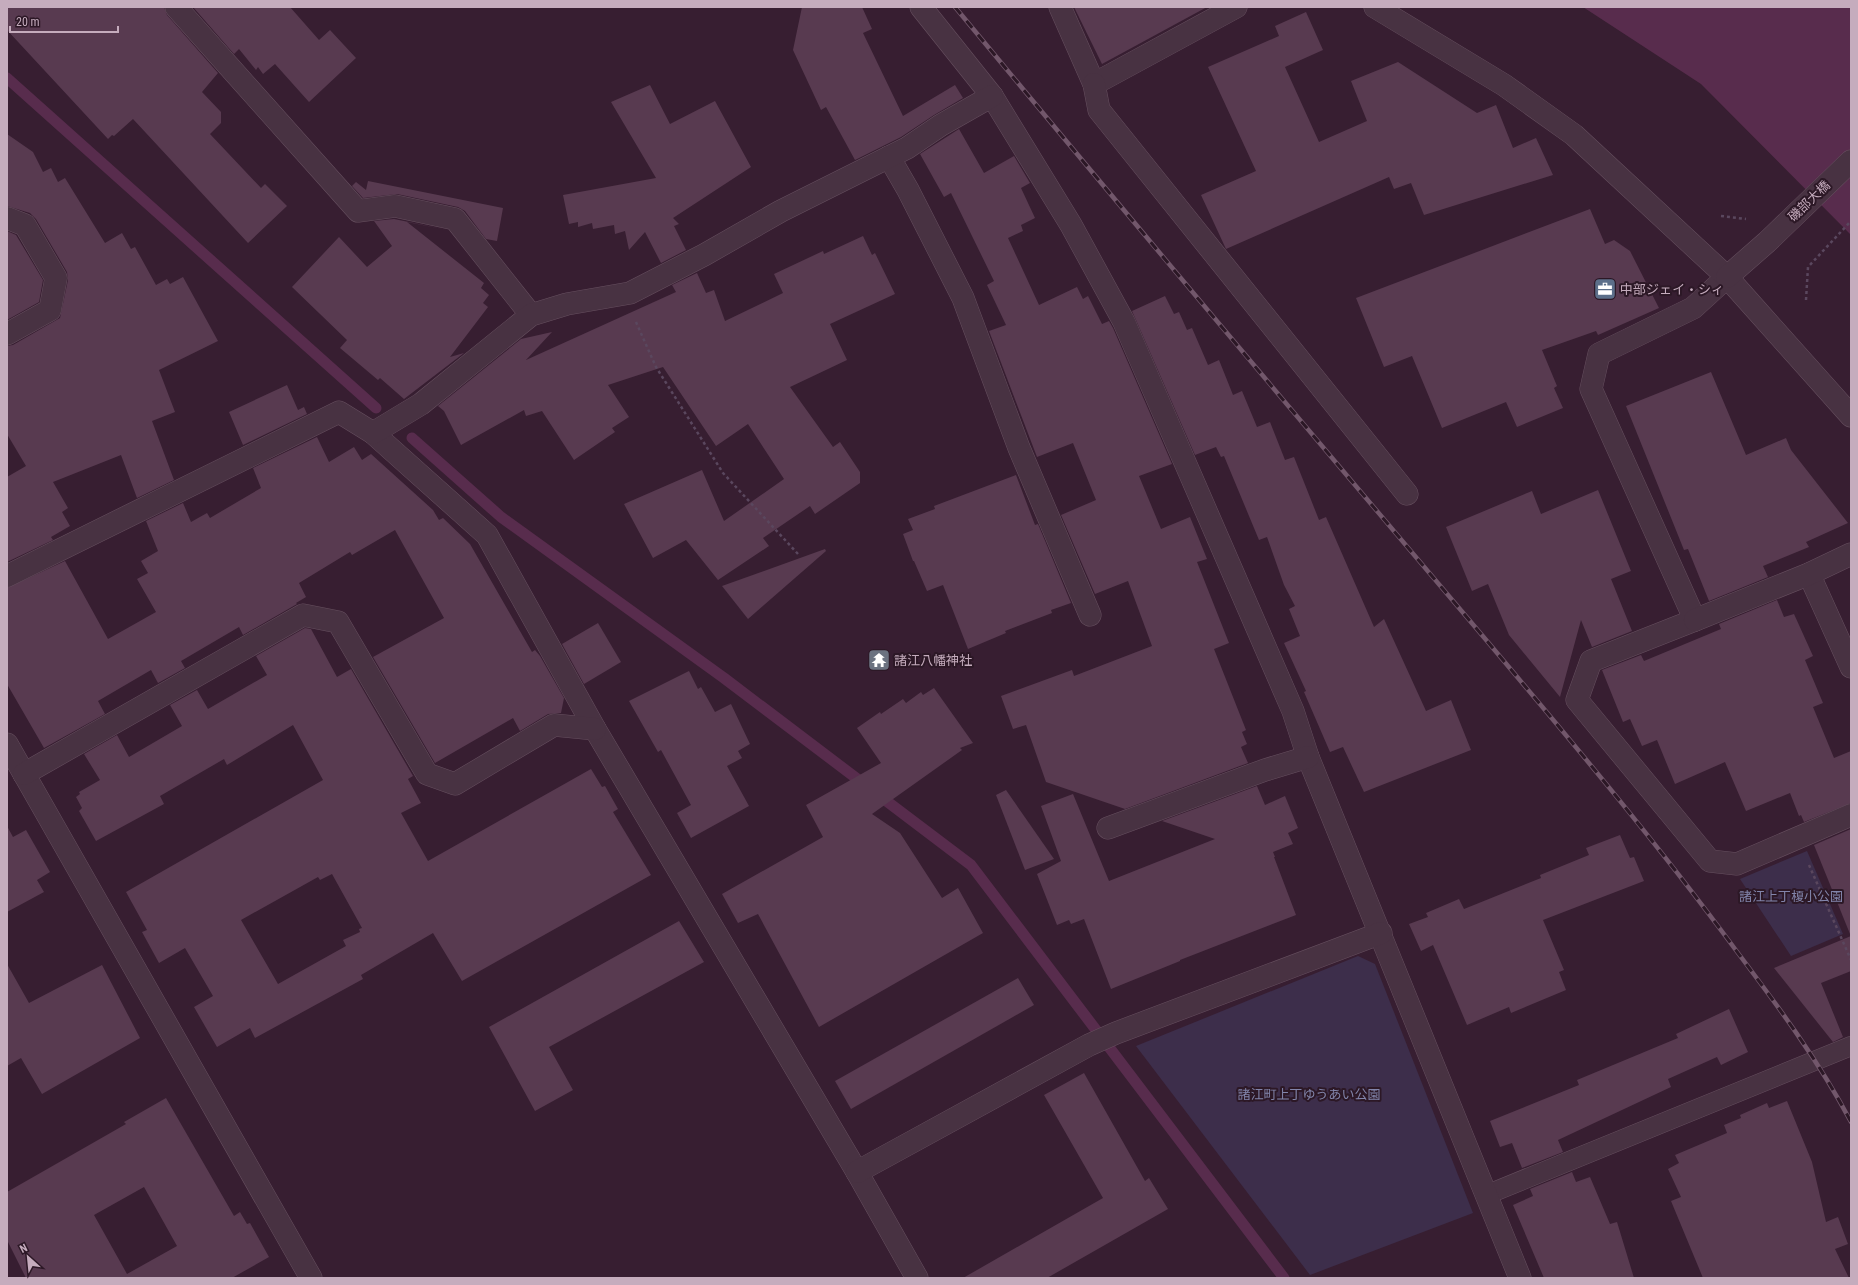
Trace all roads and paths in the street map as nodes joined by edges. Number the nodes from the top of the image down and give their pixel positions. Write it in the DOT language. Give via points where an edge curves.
graph roads {
  1 [pos="176,7"];
  2 [pos="920,7"];
  3 [pos="1060,7"];
  4 [pos="1236,7"];
  5 [pos="1375,7"];
  6 [pos="1094,84"];
  7 [pos="992,96"];
  8 [pos="889,157"];
  9 [pos="1851,161"];
  10 [pos="7,218"];
  11 [pos="1851,221"];
  12 [pos="1727,277"];
  13 [pos="630,293"];
  14 [pos="1806,300"];
  15 [pos="531,315"];
  16 [pos="7,334"];
  17 [pos="1851,416"];
  18 [pos="373,433"];
  19 [pos="1407,494"];
  20 [pos="798,554"];
  21 [pos="1851,554"];
  22 [pos="1809,574"];
  23 [pos="7,576"];
  24 [pos="1090,615"];
  25 [pos="1696,620"];
  26 [pos="1851,667"];
  27 [pos="595,729"];
  28 [pos="7,744"];
  29 [pos="1308,757"];
  30 [pos="24,774"];
  31 [pos="1851,815"];
  32 [pos="1108,828"];
  33 [pos="1797,839"];
  34 [pos="1380,933"];
  35 [pos="1851,960"];
  36 [pos="1851,1046"];
  37 [pos="857,1172"];
  38 [pos="1486,1195"];
  39 [pos="311,1278"];
  40 [pos="917,1278"];
  41 [pos="1520,1278"];
  1 -- 15 [label="street" via="358,211 395,206 455,219"];
  2 -- 7 [label="street"];
  3 -- 6 [label="street"];
  4 -- 6 [label="street"];
  5 -- 12 [label="street" via="1504,85 1574,135"];
  6 -- 19 [label="street" via="1099,110"];
  7 -- 8 [label="street"];
  7 -- 29 [label="street" via="1070,225 1124,322 1290,704"];
  8 -- 13 [label="street" via="781,211"];
  8 -- 24 [label="street" via="963,298 1019,448"];
  9 -- 12 [label="street, 磯部大橋"];
  10 -- 16 [label="street" via="25,225 56,278 50,310"];
  11 -- 14 [label="path" via="1808,267"];
  12 -- 17 [label="street"];
  12 -- 25 [label="street, 磯部大橋" via="1693,308 1599,354 1591,389"];
  13 -- 15 [label="street" via="567,304"];
  13 -- 20 [label="path" via="628,306 656,366 723,472"];
  15 -- 18 [label="street" via="422,404"];
  18 -- 23 [label="street" via="339,412"];
  18 -- 27 [label="street" via="486,535"];
  21 -- 22 [label="street"];
  22 -- 25 [label="street"];
  22 -- 26 [label="street"];
  25 -- 33 [label="street" via="1591,661 1577,700 1710,861 1737,864"];
  27 -- 30 [label="street" via="554,725 455,784 427,774 338,622 303,615"];
  27 -- 37 [label="street"];
  28 -- 30 [label="street"];
  29 -- 32 [label="street" via="1265,770"];
  29 -- 34 [label="street"];
  30 -- 39 [label="street"];
  31 -- 33 [label="street"];
  33 -- 35 [label="path"];
  34 -- 37 [label="street" via="1089,1045"];
  34 -- 38 [label="street"];
  36 -- 38 [label="lane"];
  37 -- 40 [label="street"];
  38 -- 41 [label="street"];
}
